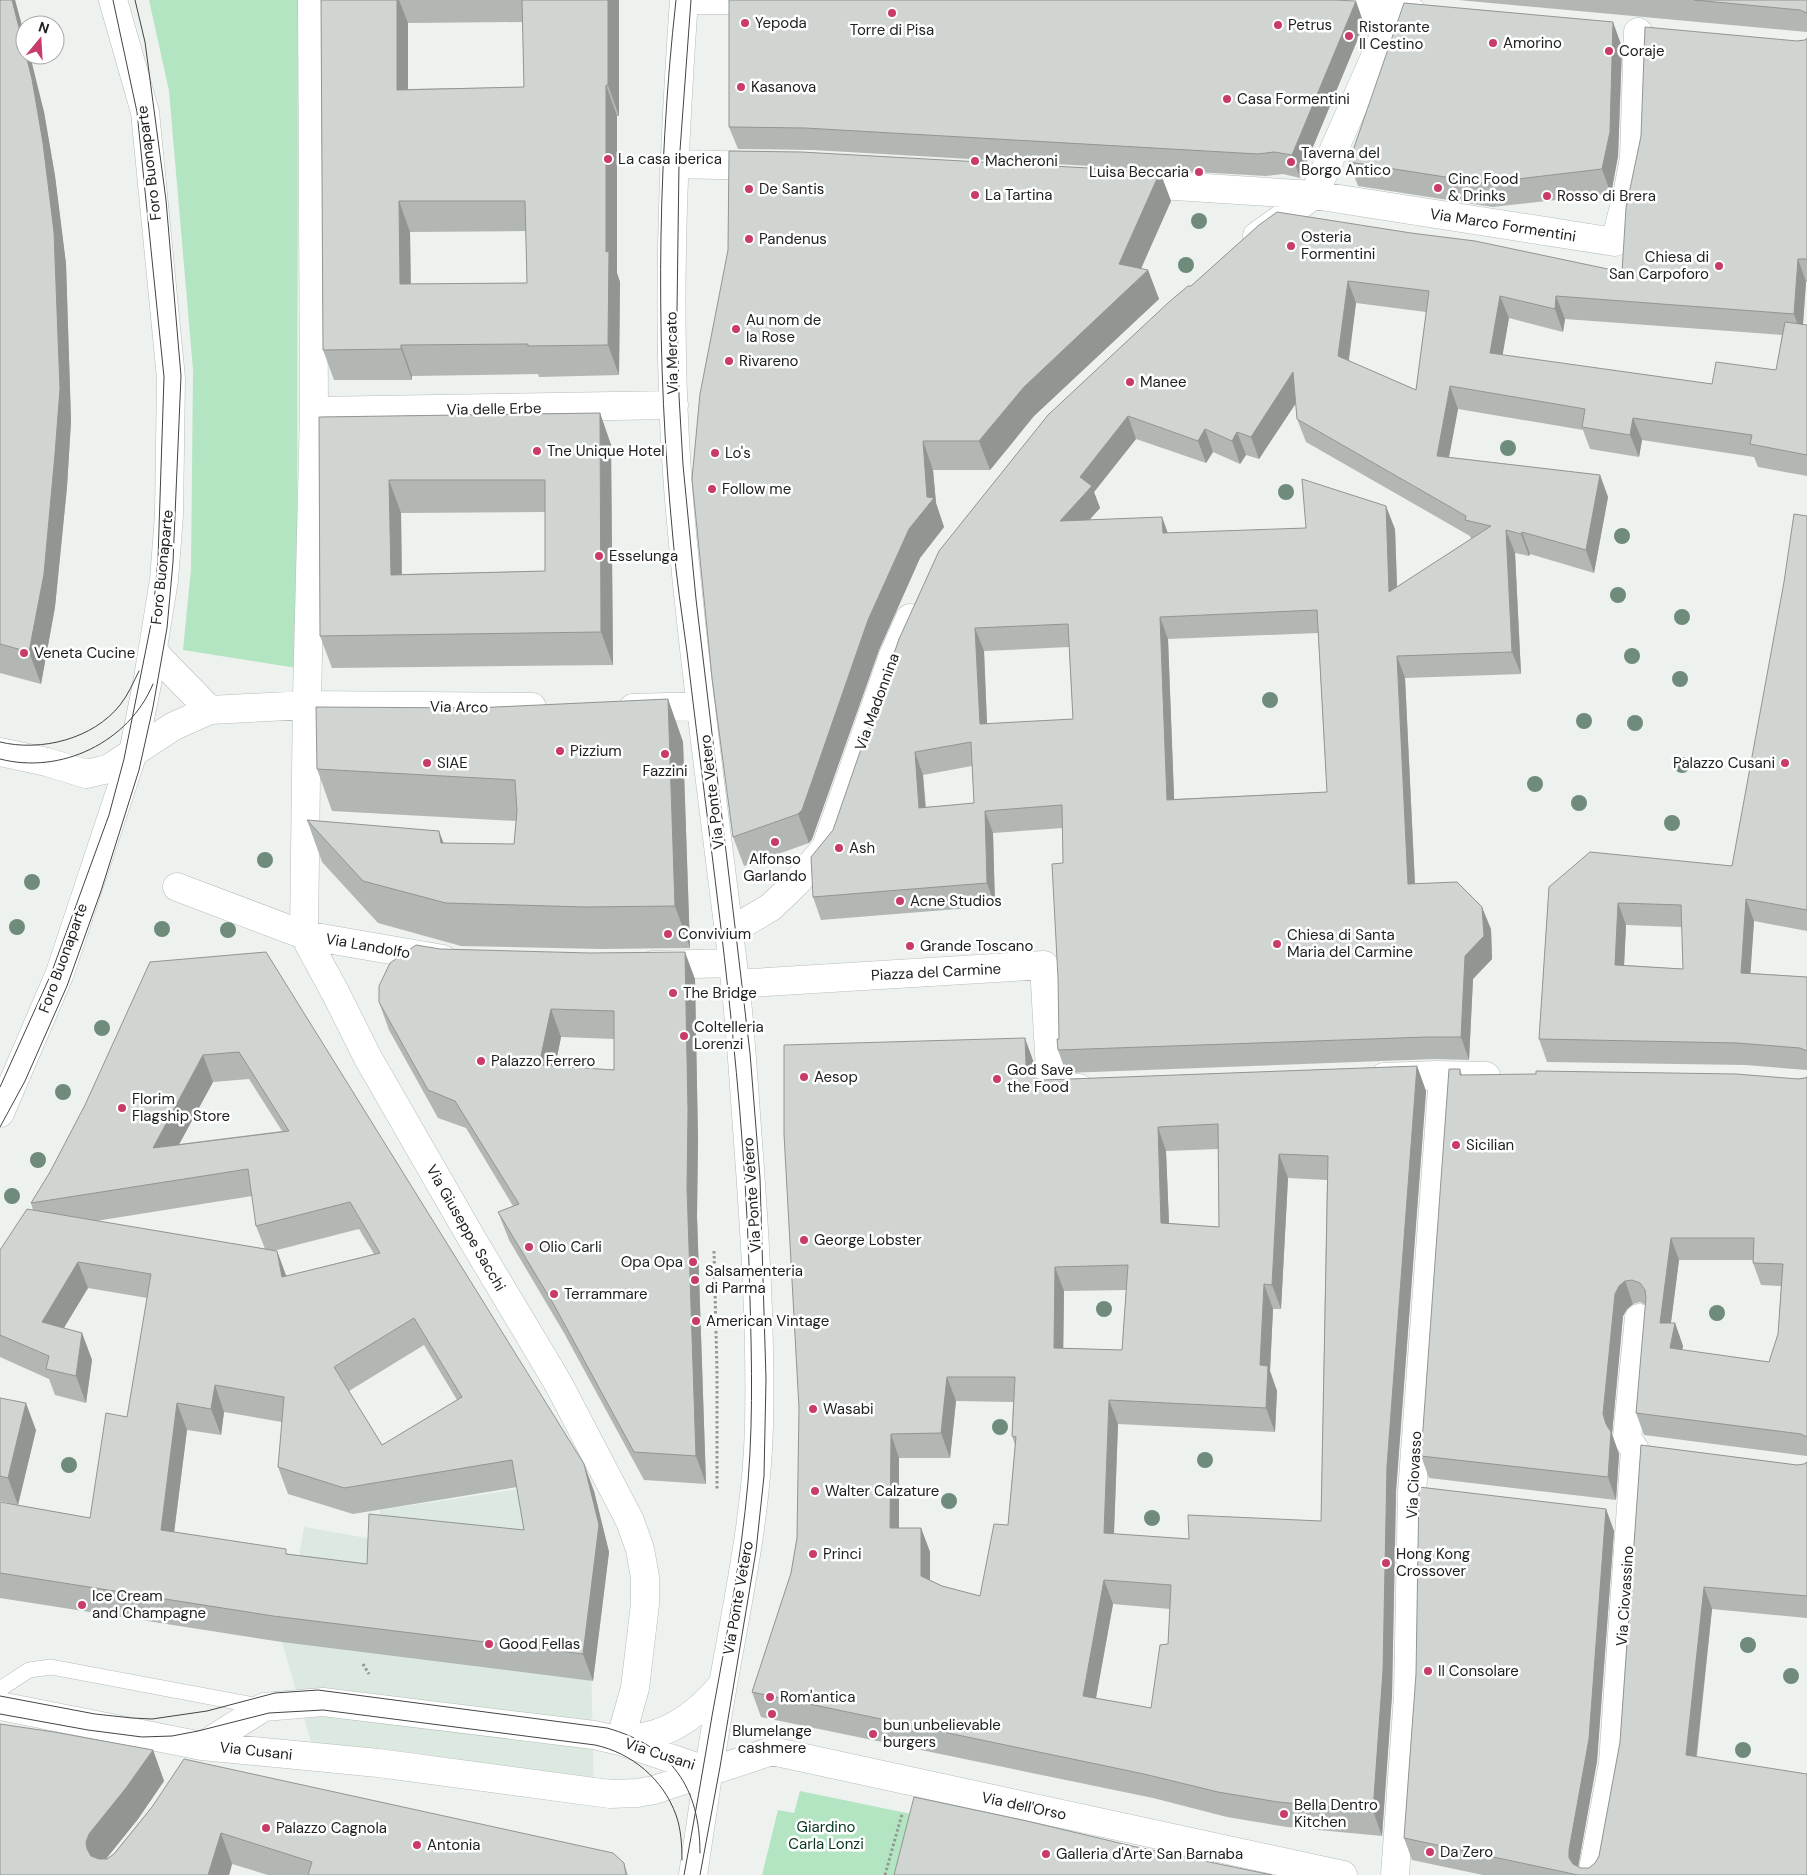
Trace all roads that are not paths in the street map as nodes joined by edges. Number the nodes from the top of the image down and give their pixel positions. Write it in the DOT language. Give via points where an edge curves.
graph roads {
  1 [pos="113,0"];
  2 [pos="312,0"];
  3 [pos="684,0"];
  4 [pos="841,0"];
  5 [pos="1296,4"];
  6 [pos="1398,5"];
  7 [pos="1434,14"];
  8 [pos="1609,30"];
  9 [pos="1638,32"];
  10 [pos="1666,35"];
  11 [pos="673,164"];
  12 [pos="793,166"];
  13 [pos="1103,181"];
  14 [pos="1314,195"];
  15 [pos="1240,250"];
  16 [pos="674,405"];
  17 [pos="314,411"];
  18 [pos="922,592"];
  19 [pos="152,650"];
  20 [pos="308,705"];
  21 [pos="701,706"];
  22 [pos="553,707"];
  23 [pos="611,708"];
  24 [pos="210,710"];
  25 [pos="0,752"];
  26 [pos="133,753"];
  27 [pos="177,887"];
  28 [pos="729,932"];
  29 [pos="304,935"];
  30 [pos="470,961"];
  31 [pos="630,965"];
  32 [pos="734,973"];
  33 [pos="1443,1076"];
  34 [pos="1511,1077"];
  35 [pos="1357,1078"];
  36 [pos="1100,1088"];
  37 [pos="0,1113"];
  38 [pos="1639,1318"];
  39 [pos="1635,1450"];
  40 [pos="1663,1454"];
  41 [pos="1412,1492"];
  42 [pos="1440,1496"];
  43 [pos="1602,1514"];
  44 [pos="1631,1517"];
  45 [pos="723,1684"];
  46 [pos="0,1688"];
  47 [pos="0,1706"];
  48 [pos="264,1706"];
  49 [pos="620,1741"];
  50 [pos="202,1746"];
  51 [pos="190,1770"];
  52 [pos="708,1771"];
  53 [pos="693,1875"];
  54 [pos="1342,1875"];
  55 [pos="1395,1875"];
  56 [pos="1592,1875"];
  1 -- 19 [label="street, Foro Buonaparte" via="145,112 171,378 169,515 164,580"];
  2 -- 17 [label="street"];
  3 -- 4 [label="street"];
  3 -- 11 [label="street, Via Mercato"];
  5 -- 6 [label="street"];
  6 -- 7 [label="street"];
  6 -- 14 [label="street"];
  8 -- 9 [label="street"];
  9 -- 10 [label="street"];
  9 -- 14 [label="street, Via Marco Formentini" via="1634,158 1615,242"];
  11 -- 12 [label="street"];
  11 -- 16 [label="street, Via Mercato"];
  13 -- 14 [label="street, Via Marco Formentini"];
  14 -- 15 [label="street"];
  16 -- 17 [label="street, Via delle Erbe"];
  16 -- 21 [label="street, Via Mercato" via="680,512"];
  17 -- 20 [label="street"];
  18 -- 28 [label="street, Via Madonnina" via="893,656 826,847 771,907"];
  19 -- 24 [label="street"];
  19 -- 26 [label="street, Foro Buonaparte"];
  20 -- 22 [label="street, Via Arco"];
  20 -- 24 [label="street, Via Arco"];
  20 -- 29 [label="street"];
  21 -- 23 [label="street"];
  21 -- 28 [label="street, Via Ponte Vetero"];
  24 -- 26 [label="street" via="174,726"];
  25 -- 26 [label="street" via="86,774 108,769"];
  26 -- 37 [label="street, Foro Buonaparte" via="60,973"];
  27 -- 29 [label="street"];
  28 -- 32 [label="street, Via Ponte Vetero"];
  29 -- 30 [label="street, Via Landolfo" via="451,961"];
  29 -- 49 [label="street, Via Giuseppe Sacchi" via="368,1058 558,1383 630,1521 645,1576 645,1604 635,1688"];
  31 -- 32 [label="street"];
  32 -- 36 [label="street, Piazza del Carmine" via="1044,965 1051,1089"];
  32 -- 45 [label="street, Via Ponte Vetero" via="755,1235 759,1430 753,1502"];
  33 -- 34 [label="street"];
  33 -- 35 [label="street"];
  33 -- 41 [label="street, Via Ciovasso"];
  38 -- 39 [label="street, Via Ciovassino" via="1627,1438"];
  39 -- 40 [label="street"];
  39 -- 44 [label="street, Via Ciovassino"];
  41 -- 42 [label="street"];
  41 -- 55 [label="street, Via Ciovasso" via="1408,1696"];
  43 -- 44 [label="street"];
  44 -- 56 [label="street, Via Ciovassino" via="1613,1764"];
  45 -- 49 [label="street" via="678,1724 649,1736"];
  45 -- 52 [label="street, Via Ponte Vetero"];
  46 -- 48 [label="lane" via="29,1670 50,1667"];
  47 -- 50 [label="street, Via Cusani"];
  48 -- 49 [label="street, Via Cusani" via="323,1702 594,1735"];
  48 -- 50 [label="street, Via Cusani"];
  49 -- 52 [label="street, Via Cusani"];
  50 -- 51 [label="street"];
  50 -- 52 [label="street, Via Cusani" via="378,1764 610,1794 654,1790"];
  52 -- 53 [label="street, Via Ponte Vetero"];
  52 -- 54 [label="street, Via dell'Orso" via="772,1751"];
}
